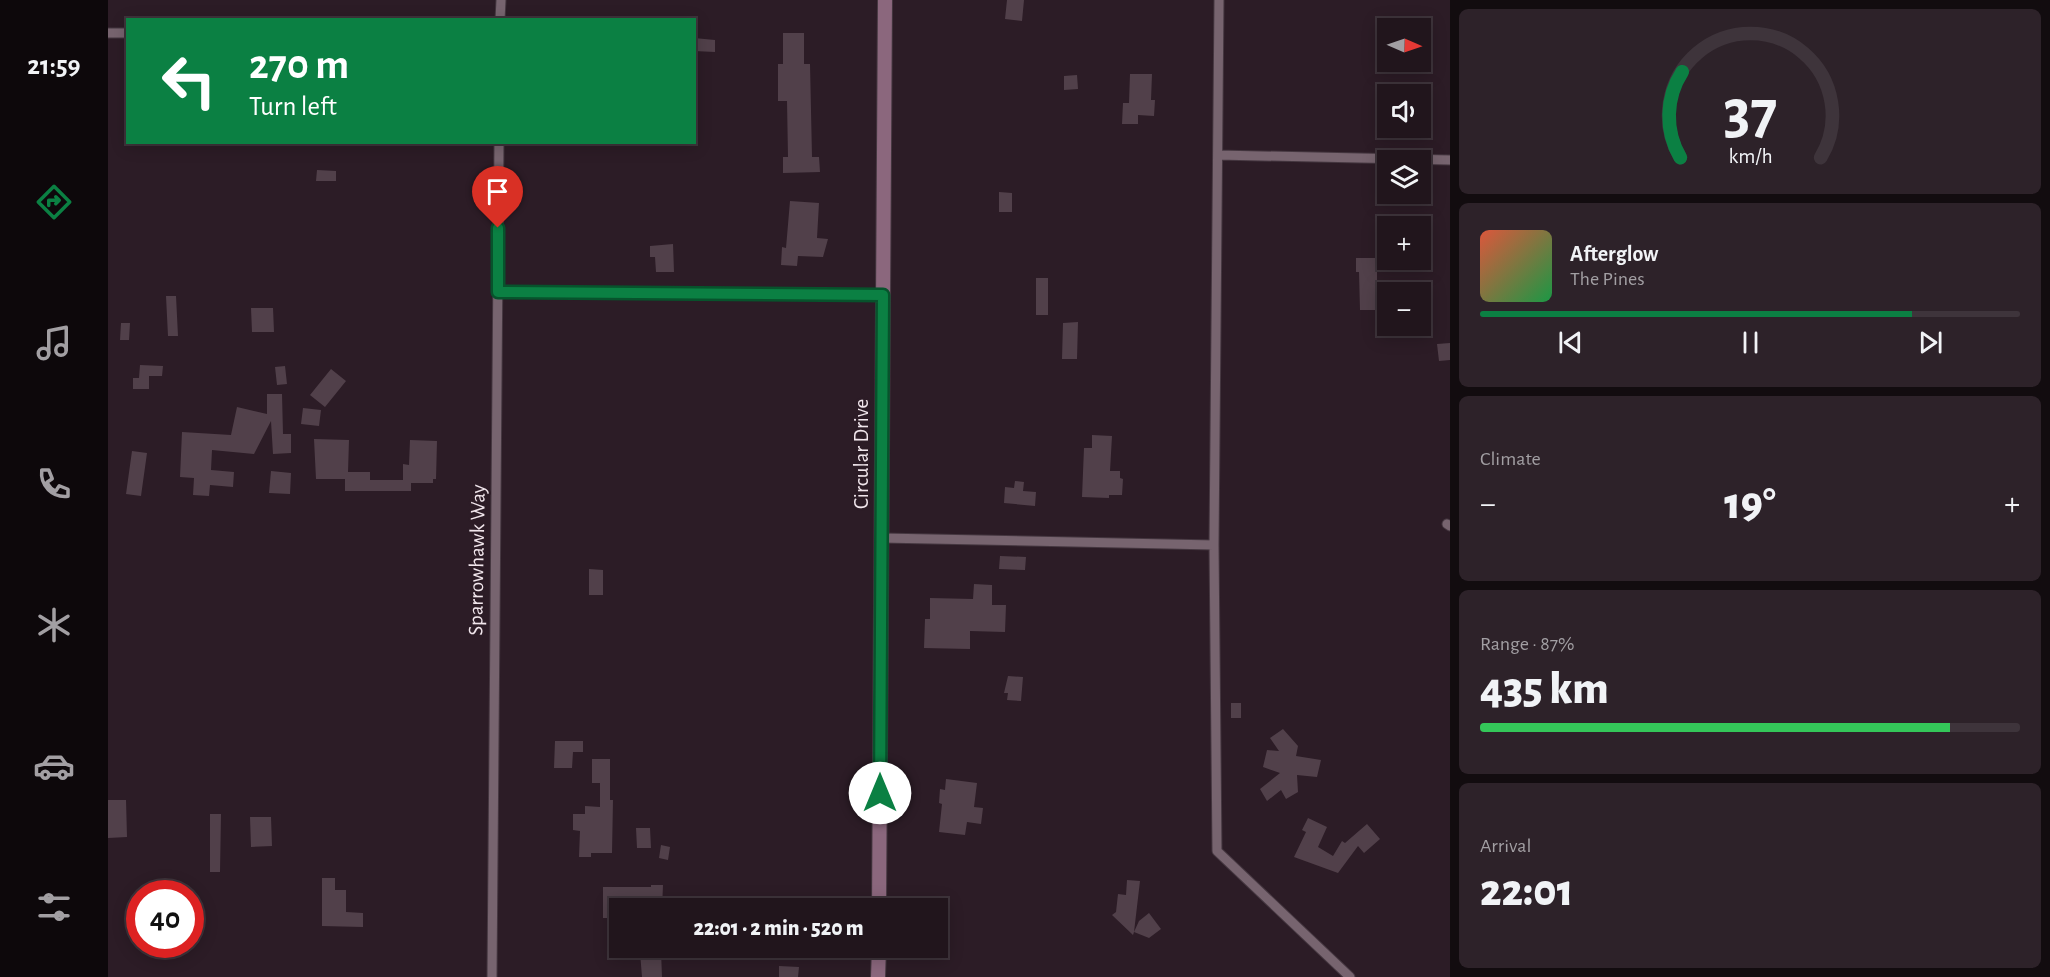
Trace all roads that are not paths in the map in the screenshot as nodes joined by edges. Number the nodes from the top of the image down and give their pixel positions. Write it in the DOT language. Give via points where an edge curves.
graph roads {
  1 [pos="501,0"];
  2 [pos="885,0"];
  3 [pos="1219,0"];
  4 [pos="501,18"];
  5 [pos="108,33"];
  6 [pos="126,33"];
  7 [pos="499,144"];
  8 [pos="1218,154"];
  9 [pos="1450,160"];
  10 [pos="498,292"];
  11 [pos="883,295"];
  12 [pos="882,538"];
  13 [pos="1214,545"];
  14 [pos="879,898"];
  15 [pos="879,958"];
  16 [pos="492,977"];
  17 [pos="878,977"];
  18 [pos="1350,977"];
  1 -- 4 [label="street"];
  2 -- 11 [label="street, Circular Drive"];
  3 -- 8 [label="street"];
  5 -- 6 [label="street"];
  7 -- 10 [label="street, Sparrowhawk Way"];
  8 -- 9 [label="street"];
  8 -- 13 [label="street"];
  10 -- 11 [label="street"];
  10 -- 16 [label="street, Sparrowhawk Way"];
  11 -- 12 [label="street, Circular Drive"];
  12 -- 13 [label="street"];
  12 -- 14 [label="street, Circular Drive"];
  13 -- 18 [label="street" via="1217,851"];
  15 -- 17 [label="street"];
}
